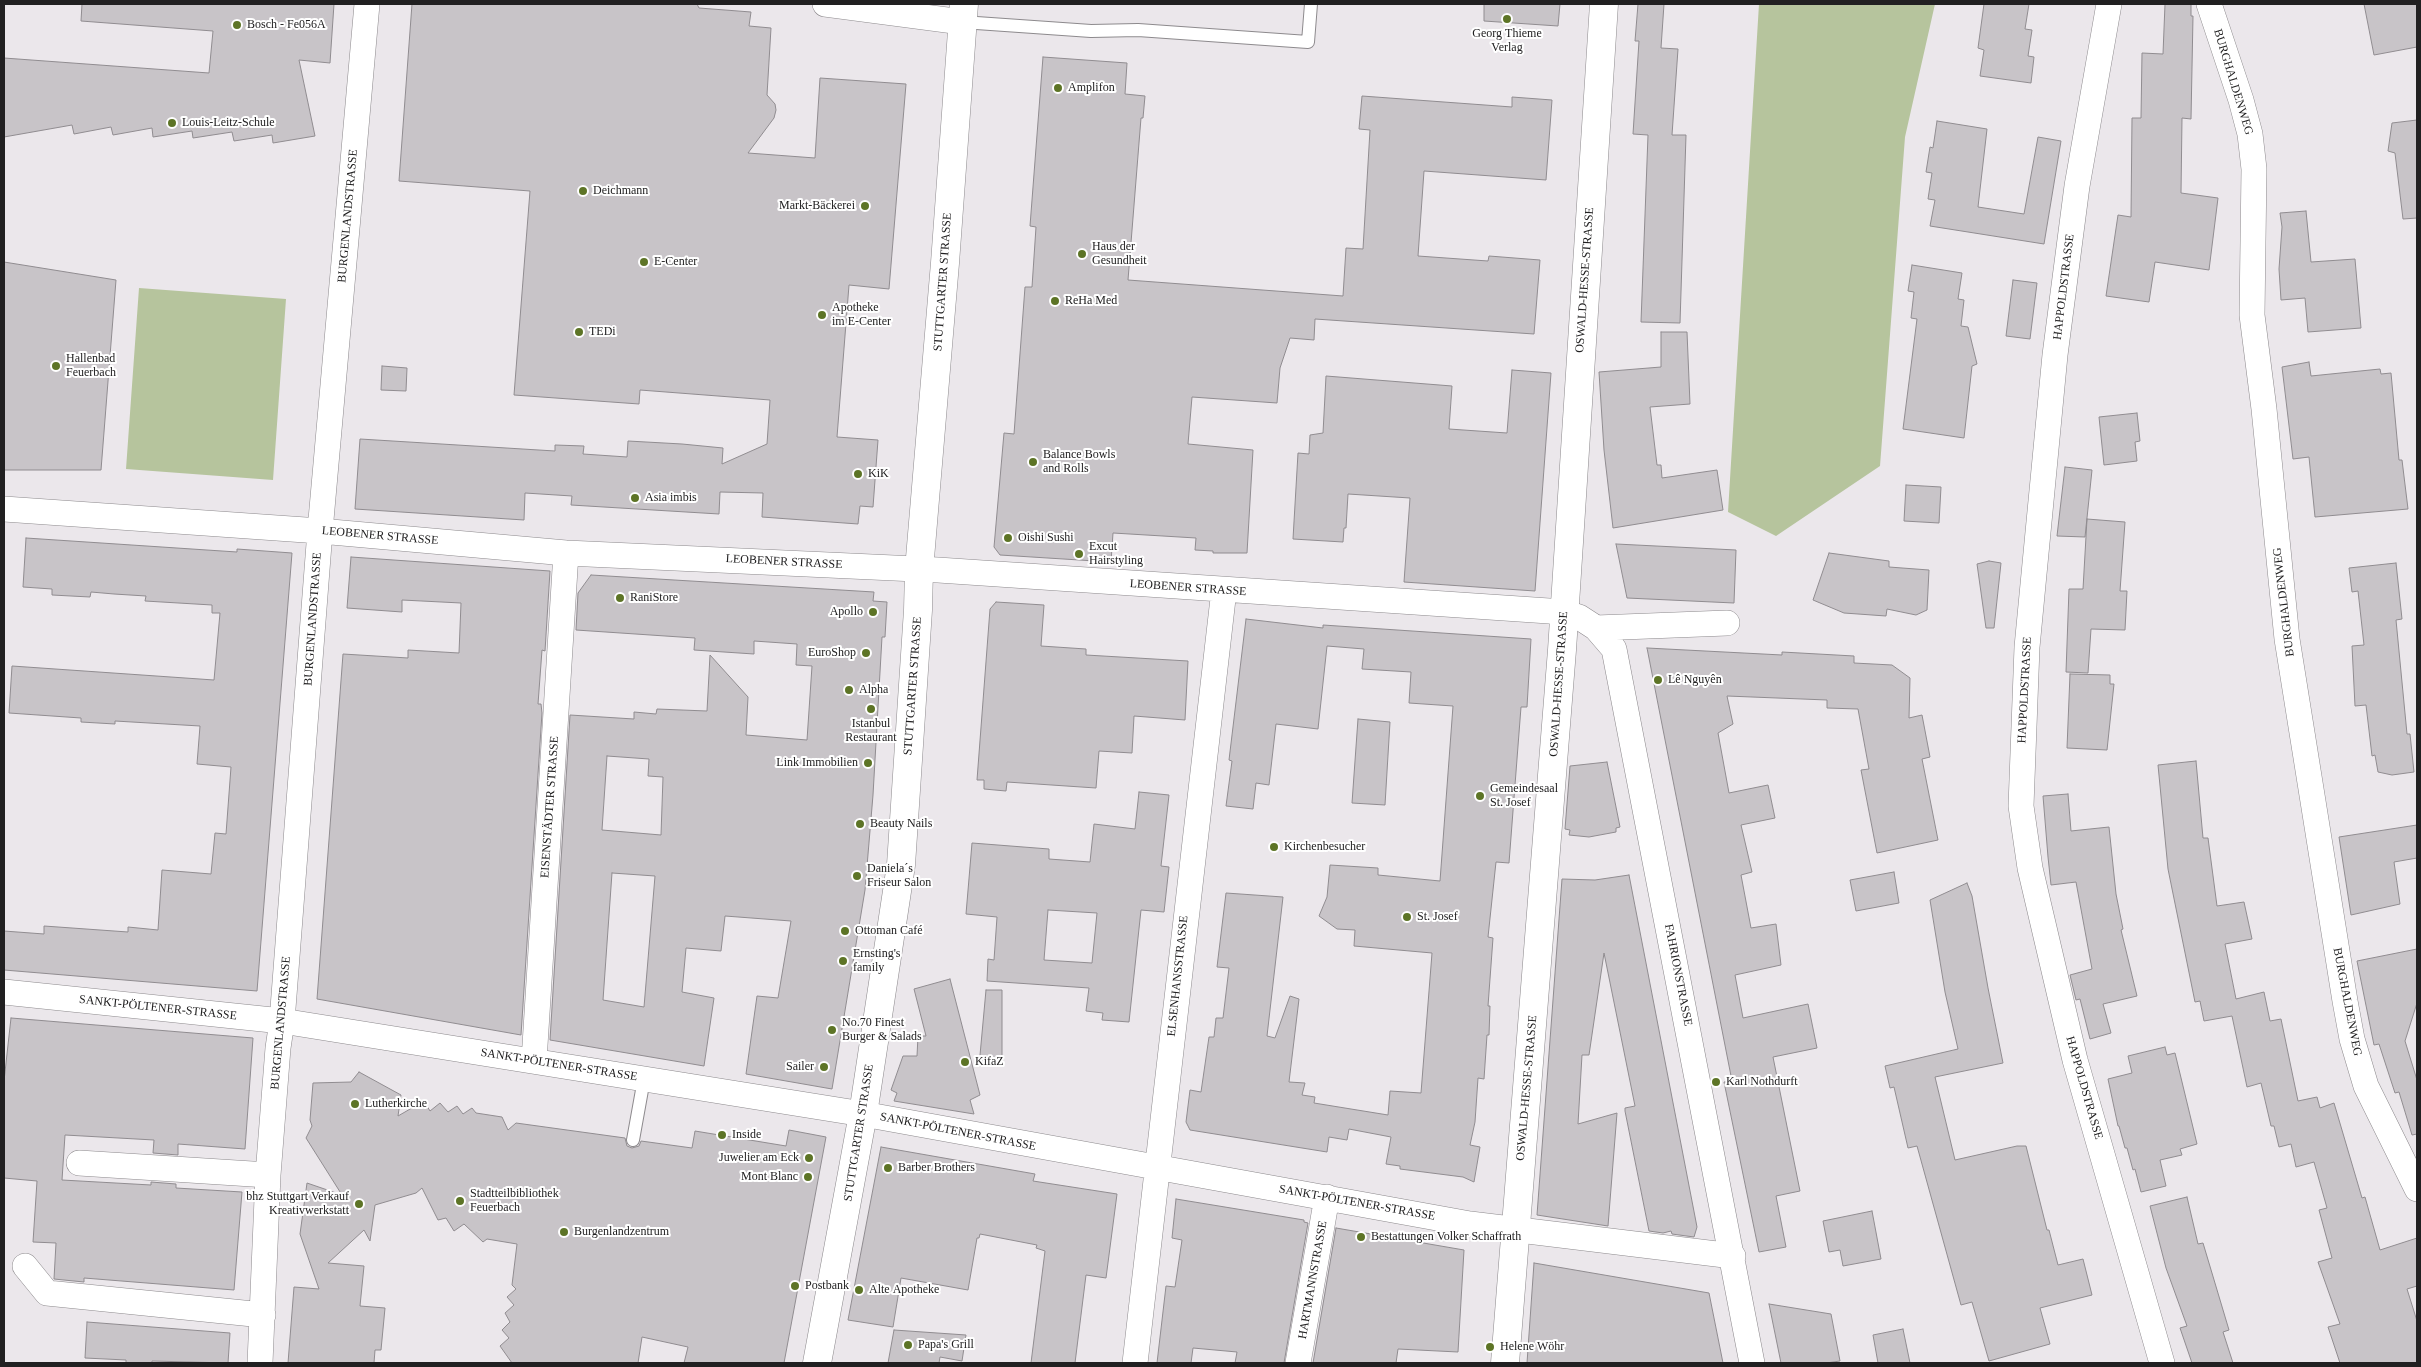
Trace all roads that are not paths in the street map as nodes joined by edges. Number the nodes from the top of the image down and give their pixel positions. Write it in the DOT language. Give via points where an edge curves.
graph roads {
  1 [pos="367,4"];
  2 [pos="825,4"];
  3 [pos="1310,4"];
  4 [pos="1604,4"];
  5 [pos="2109,4"];
  6 [pos="2209,4"];
  7 [pos="963,13"];
  8 [pos="4,509"];
  9 [pos="320,531"];
  10 [pos="566,553"];
  11 [pos="919,570"];
  12 [pos="1224,590"];
  13 [pos="1564,612"];
  14 [pos="1727,623"];
  15 [pos="1596,628"];
  16 [pos="4,992"];
  17 [pos="282,1021"];
  18 [pos="534,1061"];
  19 [pos="644,1079"];
  20 [pos="863,1114"];
  21 [pos="633,1140"];
  22 [pos="79,1163"];
  23 [pos="1156,1169"];
  24 [pos="268,1175"];
  25 [pos="2417,1189"];
  26 [pos="1327,1197"];
  27 [pos="1514,1231"];
  28 [pos="1733,1256"];
  29 [pos="26,1266"];
  30 [pos="263,1314"];
  31 [pos="260,1363"];
  32 [pos="817,1363"];
  33 [pos="1135,1363"];
  34 [pos="1298,1363"];
  35 [pos="1505,1363"];
  36 [pos="1752,1363"];
  37 [pos="2162,1363"];
  1 -- 9 [label="street, BURGENLANDSTRASSE"];
  2 -- 7 [label="street"];
  3 -- 7 [label="lane" via="1308,42 1147,30 1091,31"];
  4 -- 13 [label="street, OSWALD-HESSE-STRASSE"];
  5 -- 37 [label="street, HAPPOLDSTRASSE" via="2076,186 2055,355 2027,647 2021,806 2030,868 2075,1060"];
  6 -- 25 [label="street, BURGHALDENWEG" via="2241,100 2252,152 2252,315 2287,639 2345,1001 2366,1086"];
  7 -- 11 [label="street, STUTTGARTER STRASSE"];
  8 -- 9 [label="street, LEOBENER STRASSE"];
  9 -- 10 [label="street, LEOBENER STRASSE"];
  9 -- 17 [label="street, BURGENLANDSTRASSE"];
  10 -- 11 [label="street, LEOBENER STRASSE"];
  10 -- 18 [label="street, EISENSTÄDTER STRASSE"];
  11 -- 12 [label="street, LEOBENER STRASSE"];
  11 -- 20 [label="street, STUTTGARTER STRASSE" via="901,865"];
  12 -- 13 [label="street, LEOBENER STRASSE"];
  12 -- 23 [label="street, ELSENHANSSTRASSE"];
  13 -- 15 [label="street, FAHRIONSTRASSE"];
  13 -- 27 [label="street, OSWALD-HESSE-STRASSE"];
  14 -- 15 [label="street"];
  15 -- 28 [label="street, FAHRIONSTRASSE" via="1614,649"];
  16 -- 17 [label="street, SANKT-PÖLTENER-STRASSE"];
  17 -- 18 [label="street, SANKT-PÖLTENER-STRASSE"];
  17 -- 24 [label="street, BURGENLANDSTRASSE"];
  18 -- 19 [label="street, SANKT-PÖLTENER-STRASSE"];
  19 -- 20 [label="street, SANKT-PÖLTENER-STRASSE"];
  19 -- 21 [label="lane"];
  20 -- 23 [label="street, SANKT-PÖLTENER-STRASSE"];
  20 -- 32 [label="street, STUTTGARTER STRASSE"];
  22 -- 24 [label="street"];
  23 -- 26 [label="street, SANKT-PÖLTENER-STRASSE"];
  23 -- 33 [label="street, ELSENHANSSTRASSE"];
  24 -- 30 [label="street, BURGENLANDSTRASSE"];
  26 -- 27 [label="street, SANKT-PÖLTENER-STRASSE"];
  26 -- 34 [label="street, HARTMANNSTRASSE"];
  27 -- 28 [label="street, SANKT-PÖLTENER-STRASSE"];
  27 -- 35 [label="street, OSWALD-HESSE-STRASSE"];
  28 -- 36 [label="street, FAHRIONSTRASSE"];
  29 -- 30 [label="street" via="47,1293"];
  30 -- 31 [label="street, BURGENLANDSTRASSE"];
}
